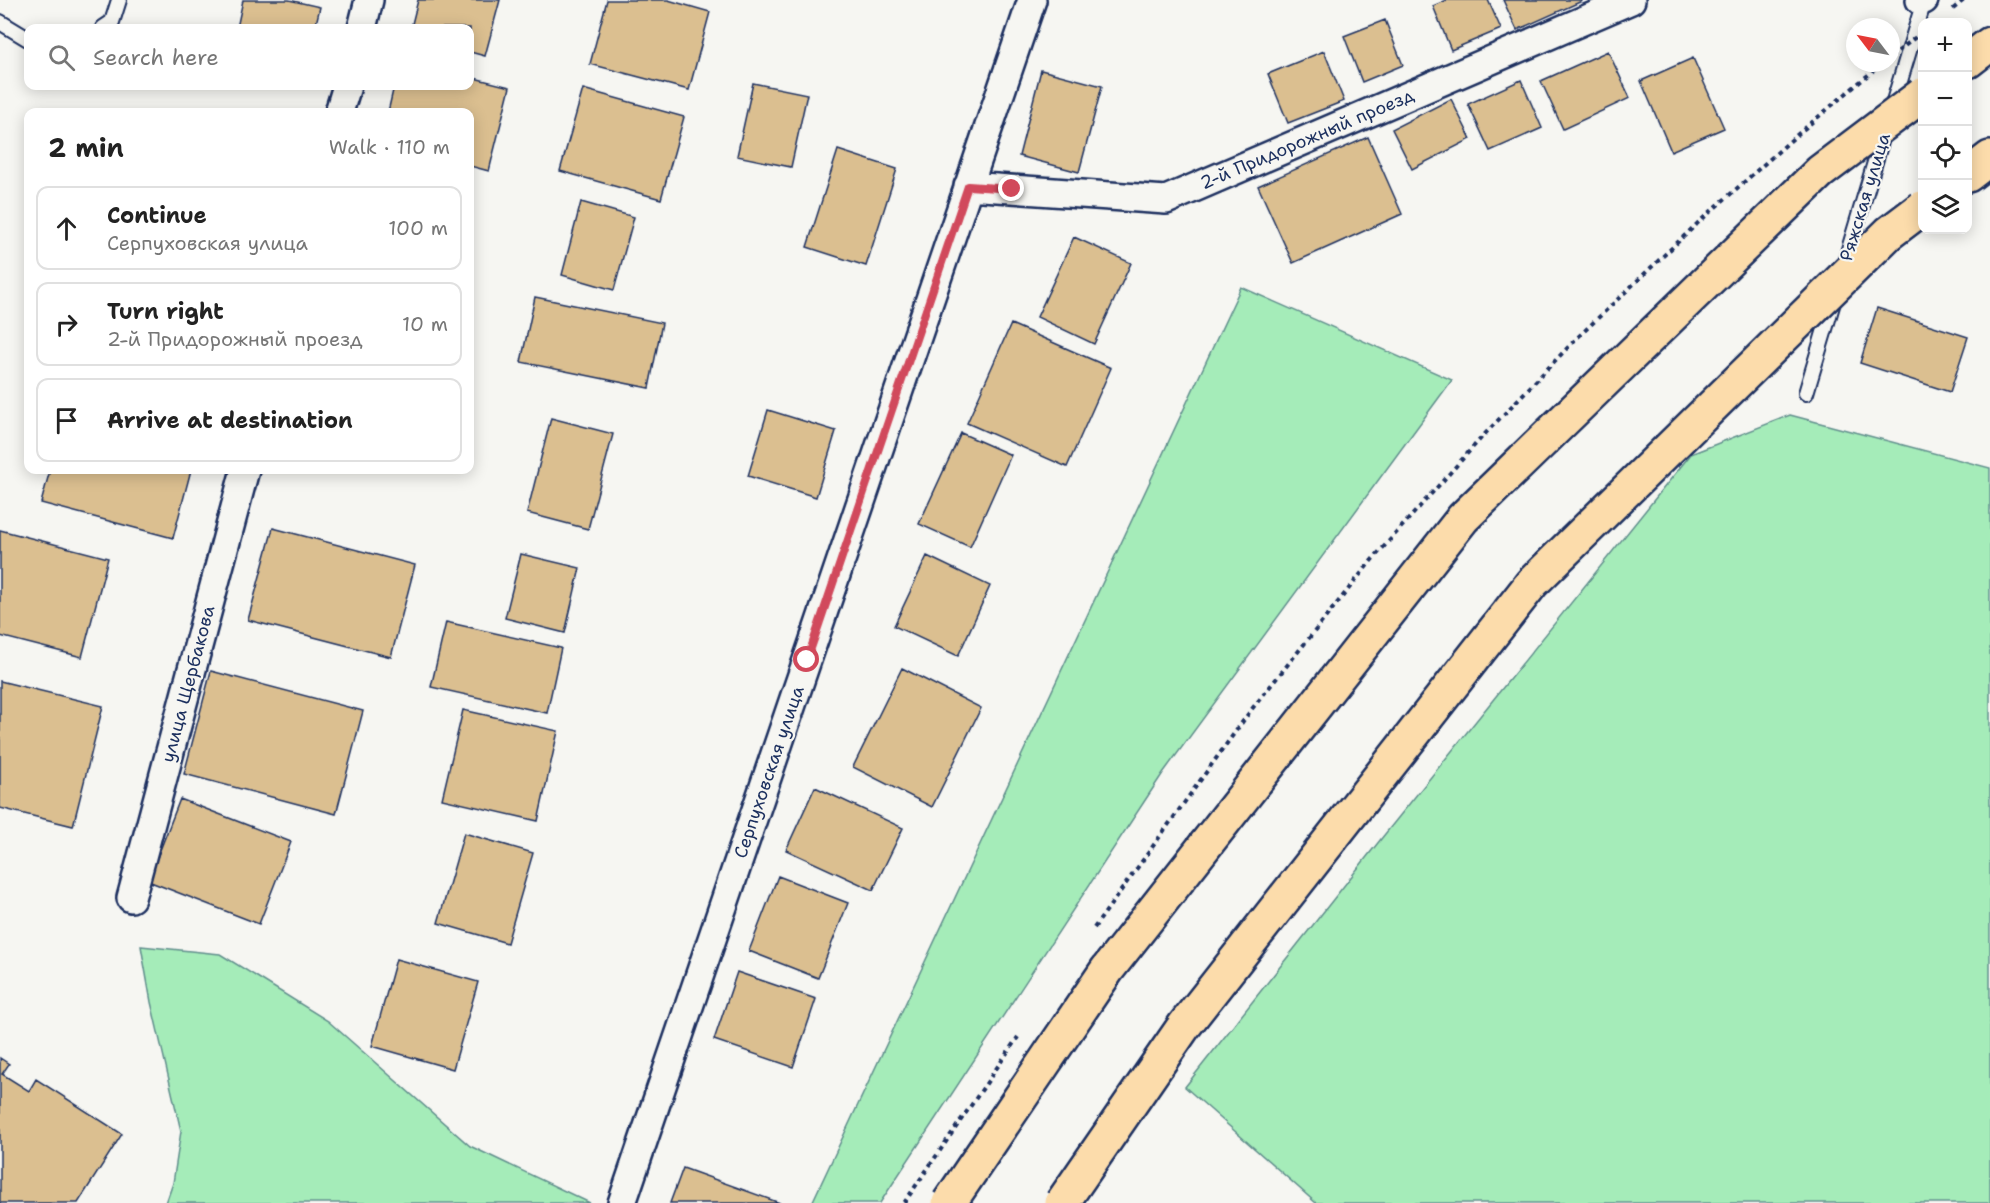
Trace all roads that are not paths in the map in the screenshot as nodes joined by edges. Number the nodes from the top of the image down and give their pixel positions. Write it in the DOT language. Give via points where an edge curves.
graph roads {
  1 [pos="119,0"];
  2 [pos="369,0"];
  3 [pos="1032,0"];
  4 [pos="1631,0"];
  5 [pos="1923,0"];
  6 [pos="0,22"];
  7 [pos="109,24"];
  8 [pos="363,24"];
  9 [pos="24,37"];
  10 [pos="1990,44"];
  11 [pos="1972,58"];
  12 [pos="346,90"];
  13 [pos="1918,99"];
  14 [pos="340,108"];
  15 [pos="1990,158"];
  16 [pos="1972,172"];
  17 [pos="968,186"];
  18 [pos="1918,212"];
  19 [pos="1806,393"];
  20 [pos="243,474"];
  21 [pos="131,898"];
  22 [pos="622,1203"];
  23 [pos="949,1203"];
  24 [pos="1062,1203"];
  1 -- 7 [label="lane"];
  2 -- 8 [label="street"];
  3 -- 17 [label="street, Серпуховская улица"];
  4 -- 17 [label="street, 2-й Придорожный проезд" via="1166,200"];
  5 -- 19 [label="lane, Ряжская улица"];
  6 -- 9 [label="lane"];
  10 -- 11 [label="main road"];
  12 -- 14 [label="street"];
  13 -- 23 [label="main road, bridge" via="1820,172 1462,518 1107,970"];
  15 -- 16 [label="main road"];
  17 -- 22 [label="street, Серпуховская улица"];
  18 -- 24 [label="main road, bridge" via="1889,233 1532,583 1184,1026"];
  20 -- 21 [label="street, улица Щербакова"];
}
